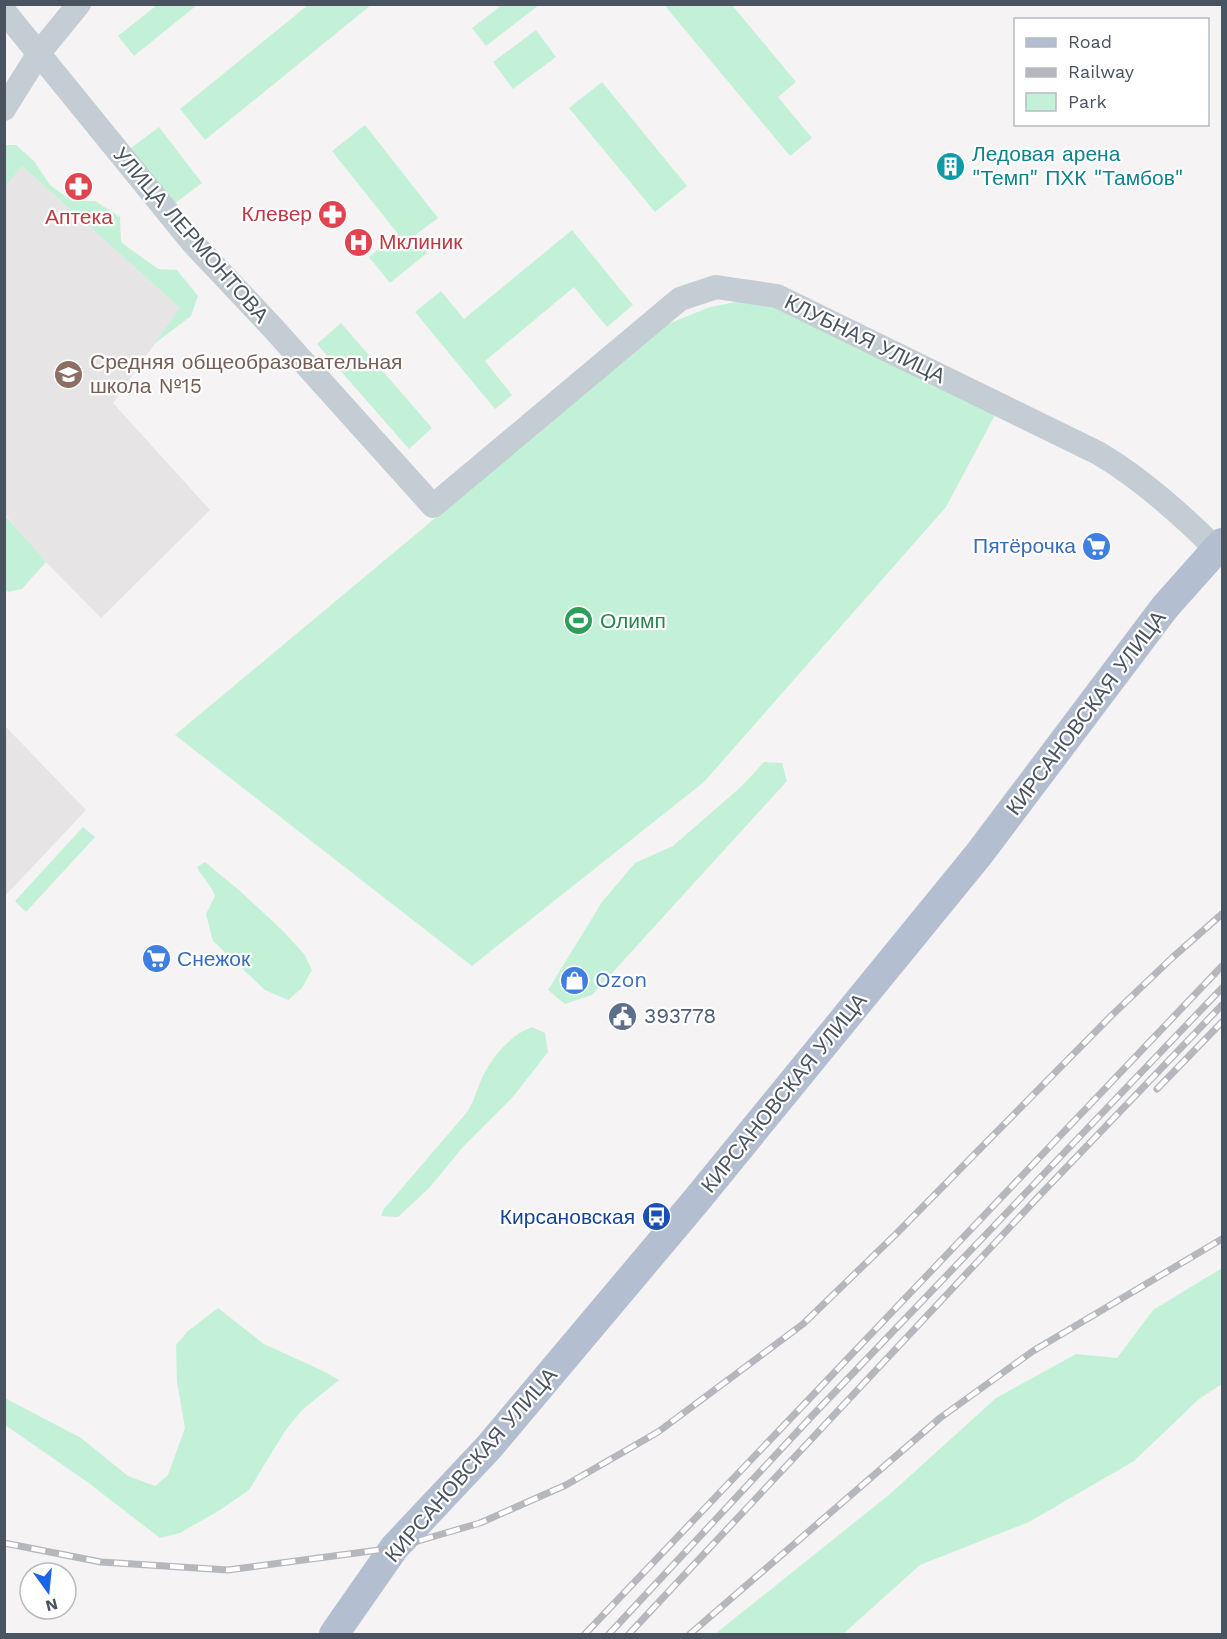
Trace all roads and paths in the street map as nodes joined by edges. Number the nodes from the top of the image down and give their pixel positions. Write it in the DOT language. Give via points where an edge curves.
graph roads {
  1 [pos="79,4"];
  2 [pos="4,11"];
  3 [pos="39,53"];
  4 [pos="4,109"];
  5 [pos="433,506"];
  6 [pos="1219,546"];
  7 [pos="334,1635"];
  1 -- 3 [label="street"];
  2 -- 3 [label="street, УЛИЦА ЛЕРМОНТОВА"];
  3 -- 4 [label="street"];
  3 -- 5 [label="street, УЛИЦА ЛЕРМОНТОВА" via="192,242"];
  5 -- 6 [label="street, КЛУБНАЯ УЛИЦА" via="680,299 716,287 777,296 1098,453"];
  6 -- 7 [label="main road, КИРСАНОВСКАЯ УЛИЦА" via="1165,607 979,854 695,1202 496,1438 394,1548"];
}
